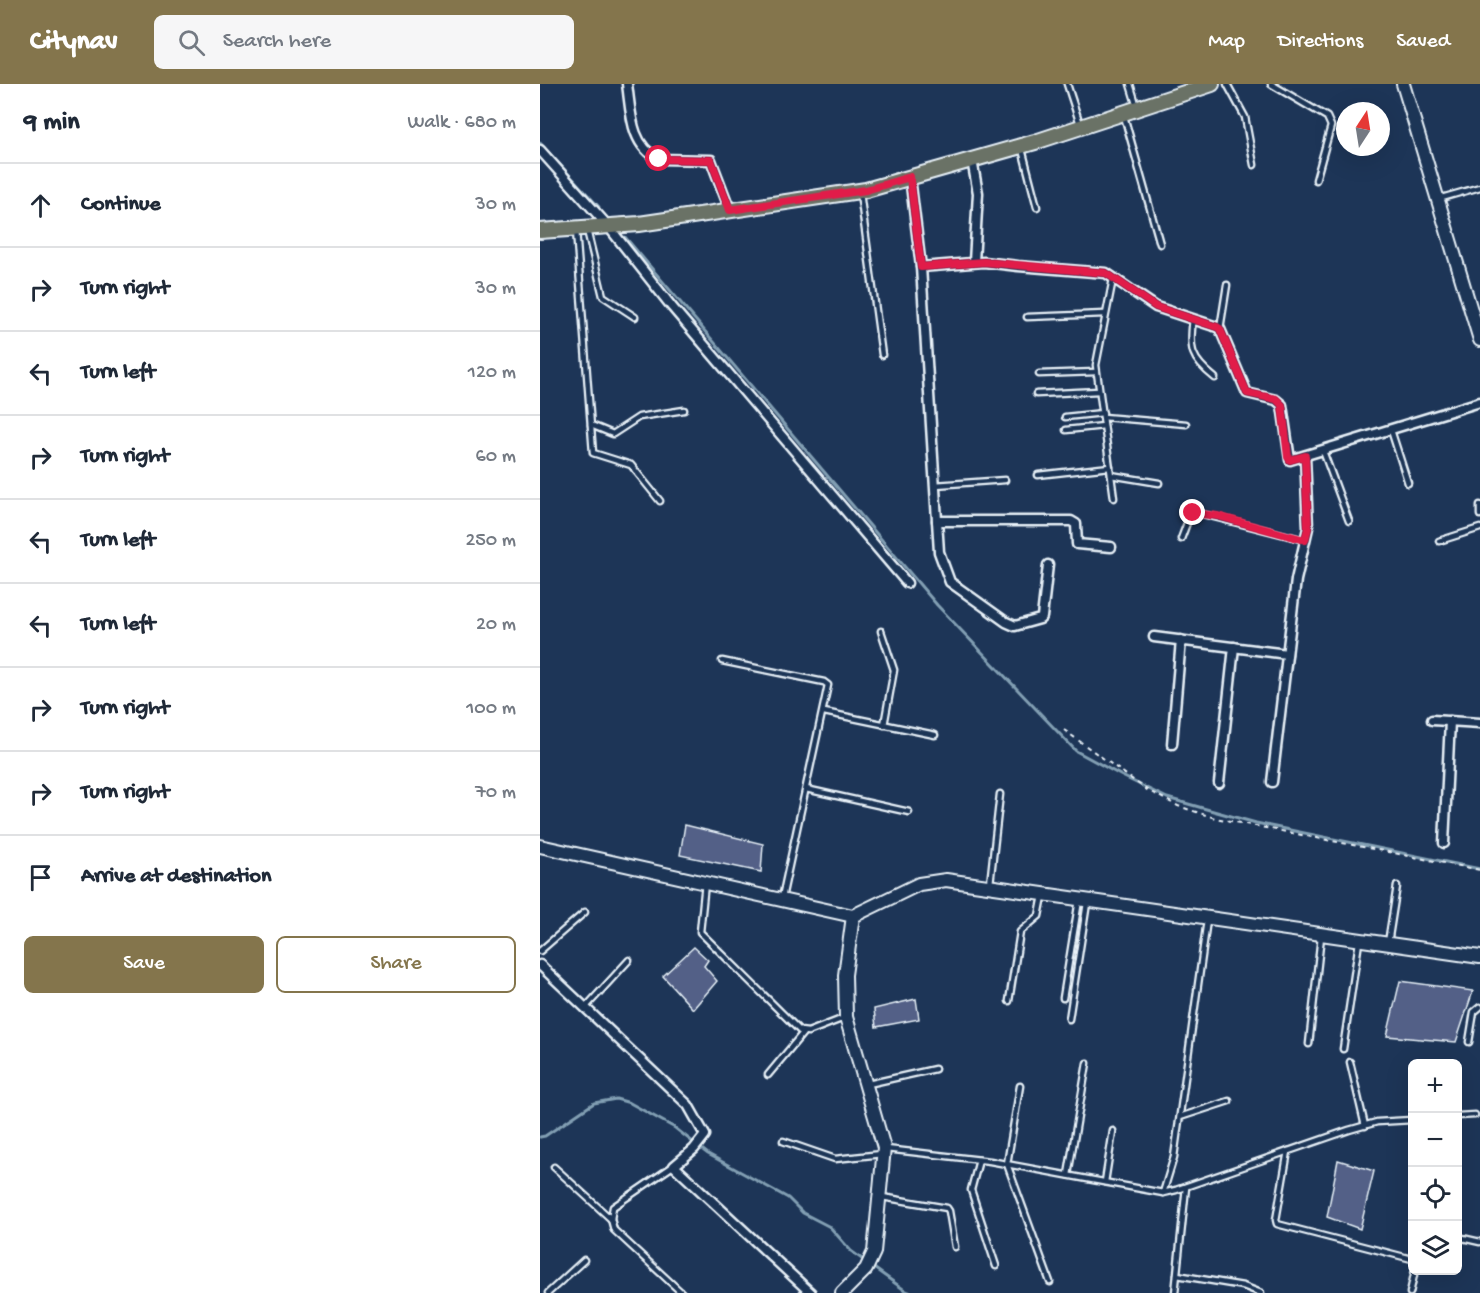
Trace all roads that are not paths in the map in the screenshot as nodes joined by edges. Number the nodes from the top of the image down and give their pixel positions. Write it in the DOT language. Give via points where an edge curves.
graph roads {
  1 [pos="627,84"];
  2 [pos="1068,84"];
  3 [pos="1130,84"];
  4 [pos="1212,84"];
  5 [pos="1227,84"];
  6 [pos="1271,84"];
  7 [pos="1403,84"];
  8 [pos="1137,109"];
  9 [pos="1123,113"];
  10 [pos="1081,127"];
  11 [pos="1022,146"];
  12 [pos="540,150"];
  13 [pos="972,160"];
  14 [pos="1254,165"];
  15 [pos="910,177"];
  16 [pos="1316,180"];
  17 [pos="1480,187"];
  18 [pos="860,190"];
  19 [pos="1438,199"];
  20 [pos="1036,207"];
  21 [pos="730,210"];
  22 [pos="608,226"];
  23 [pos="581,228"];
  24 [pos="540,231"];
  25 [pos="1160,244"];
  26 [pos="975,262"];
  27 [pos="921,267"];
  28 [pos="1113,277"];
  29 [pos="1227,285"];
  30 [pos="1105,314"];
  31 [pos="635,317"];
  32 [pos="1027,317"];
  33 [pos="1193,319"];
  34 [pos="1220,329"];
  35 [pos="1480,340"];
  36 [pos="882,355"];
  37 [pos="1096,372"];
  38 [pos="1039,374"];
  39 [pos="1215,378"];
  40 [pos="1099,391"];
  41 [pos="1036,394"];
  42 [pos="1480,402"];
  43 [pos="684,410"];
  44 [pos="1103,415"];
  45 [pos="1065,417"];
  46 [pos="1186,424"];
  47 [pos="591,426"];
  48 [pos="1104,426"];
  49 [pos="1066,430"];
  50 [pos="1391,430"];
  51 [pos="1323,450"];
  52 [pos="1305,456"];
  53 [pos="1110,467"];
  54 [pos="1038,475"];
  55 [pos="1111,475"];
  56 [pos="1005,480"];
  57 [pos="1159,483"];
  58 [pos="1408,483"];
  59 [pos="935,485"];
  60 [pos="1114,498"];
  61 [pos="660,501"];
  62 [pos="1480,505"];
  63 [pos="1480,515"];
  64 [pos="937,521"];
  65 [pos="1348,521"];
  66 [pos="1480,528"];
  67 [pos="1181,539"];
  68 [pos="1305,540"];
  69 [pos="1439,542"];
  70 [pos="1111,547"];
  71 [pos="1048,566"];
  72 [pos="907,583"];
  73 [pos="881,631"];
  74 [pos="1154,637"];
  75 [pos="1180,640"];
  76 [pos="1234,647"];
  77 [pos="1287,654"];
  78 [pos="722,661"];
  79 [pos="824,712"];
  80 [pos="1432,720"];
  81 [pos="1450,721"];
  82 [pos="1480,723"];
  83 [pos="884,724"];
  84 [pos="935,735"];
  85 [pos="1172,744"];
  86 [pos="1272,782"];
  87 [pos="1219,783"];
  88 [pos="806,789"];
  89 [pos="1000,794"];
  90 [pos="909,812"];
  91 [pos="1444,843"];
  92 [pos="540,846"];
  93 [pos="705,883"];
  94 [pos="990,886"];
  95 [pos="1397,886"];
  96 [pos="1044,894"];
  97 [pos="782,900"];
  98 [pos="1084,900"];
  99 [pos="585,912"];
  100 [pos="853,916"];
  101 [pos="1208,918"];
  102 [pos="1322,934"];
  103 [pos="1359,939"];
  104 [pos="1388,943"];
  105 [pos="540,951"];
  106 [pos="1480,957"];
  107 [pos="629,960"];
  108 [pos="540,965"];
  109 [pos="1063,998"];
  110 [pos="1009,1001"];
  111 [pos="1480,1007"];
  112 [pos="585,1008"];
  113 [pos="846,1017"];
  114 [pos="1068,1019"];
  115 [pos="803,1033"];
  116 [pos="1469,1042"];
  117 [pos="1309,1044"];
  118 [pos="1343,1049"];
  119 [pos="1350,1062"];
  120 [pos="1087,1063"];
  121 [pos="936,1069"];
  122 [pos="768,1075"];
  123 [pos="865,1084"];
  124 [pos="1020,1086"];
  125 [pos="1229,1101"];
  126 [pos="1475,1115"];
  127 [pos="1462,1116"];
  128 [pos="1180,1118"];
  129 [pos="1408,1120"];
  130 [pos="1365,1126"];
  131 [pos="1113,1131"];
  132 [pos="783,1141"];
  133 [pos="883,1151"];
  134 [pos="1288,1151"];
  135 [pos="979,1160"];
  136 [pos="1007,1164"];
  137 [pos="674,1166"];
  138 [pos="554,1167"];
  139 [pos="1068,1175"];
  140 [pos="1105,1182"];
  141 [pos="1186,1187"];
  142 [pos="1164,1193"];
  143 [pos="879,1197"];
  144 [pos="611,1219"];
  145 [pos="1462,1238"];
  146 [pos="1480,1242"];
  147 [pos="955,1247"];
  148 [pos="1408,1258"];
  149 [pos="584,1260"];
  150 [pos="996,1266"];
  151 [pos="1177,1275"];
  152 [pos="1413,1275"];
  153 [pos="1050,1282"];
  154 [pos="548,1293"];
  155 [pos="682,1293"];
  156 [pos="811,1293"];
  157 [pos="842,1293"];
  158 [pos="1175,1293"];
  159 [pos="1261,1293"];
  160 [pos="1410,1293"];
  1 -- 21 [label="street" via="637,138 659,159 711,160"];
  2 -- 10 [label="lane"];
  3 -- 8 [label="lane"];
  4 -- 8 [label="main road"];
  5 -- 14 [label="lane" via="1245,117"];
  6 -- 16 [label="lane" via="1330,121"];
  7 -- 19 [label="street"];
  8 -- 9 [label="main road"];
  9 -- 10 [label="main road"];
  9 -- 25 [label="lane"];
  10 -- 11 [label="main road"];
  11 -- 13 [label="main road"];
  11 -- 20 [label="lane"];
  12 -- 22 [label="street"];
  13 -- 15 [label="main road"];
  13 -- 26 [label="street" via="978,193"];
  15 -- 18 [label="main road"];
  15 -- 27 [label="street"];
  17 -- 19 [label="lane"];
  18 -- 21 [label="main road"];
  18 -- 36 [label="lane"];
  19 -- 35 [label="street"];
  21 -- 22 [label="main road"];
  22 -- 23 [label="main road"];
  22 -- 72 [label="street"];
  23 -- 24 [label="main road"];
  23 -- 31 [label="lane" via="603,296"];
  23 -- 47 [label="lane"];
  26 -- 27 [label="street"];
  26 -- 28 [label="street" via="1106,273"];
  27 -- 59 [label="street"];
  28 -- 30 [label="lane"];
  28 -- 33 [label="street" via="1156,307"];
  29 -- 34 [label="lane"];
  30 -- 32 [label="lane"];
  30 -- 37 [label="lane"];
  33 -- 34 [label="street"];
  33 -- 39 [label="lane" via="1191,342 1196,361"];
  34 -- 52 [label="street" via="1247,393 1276,399 1282,405 1290,460"];
  37 -- 38 [label="lane"];
  37 -- 40 [label="lane"];
  40 -- 41 [label="lane"];
  40 -- 44 [label="lane"];
  42 -- 50 [label="street"];
  43 -- 47 [label="lane" via="639,417 613,434"];
  44 -- 45 [label="lane"];
  44 -- 46 [label="lane"];
  44 -- 48 [label="lane"];
  47 -- 61 [label="lane" via="593,453 631,465"];
  48 -- 49 [label="lane"];
  48 -- 53 [label="lane"];
  50 -- 51 [label="street"];
  50 -- 58 [label="lane"];
  51 -- 52 [label="street"];
  51 -- 65 [label="lane"];
  52 -- 68 [label="street"];
  53 -- 54 [label="lane"];
  53 -- 55 [label="lane"];
  55 -- 57 [label="lane"];
  55 -- 60 [label="lane"];
  56 -- 59 [label="lane"];
  59 -- 64 [label="street"];
  62 -- 63 [label="lane"];
  64 -- 70 [label="street" via="1071,521 1076,525 1077,544"];
  64 -- 71 [label="street" via="939,552 950,582 1011,625 1042,617"];
  66 -- 69 [label="lane"];
  67 -- 68 [label="lane" via="1190,515 1198,513"];
  68 -- 77 [label="street"];
  73 -- 83 [label="lane" via="894,670"];
  74 -- 75 [label="street"];
  75 -- 76 [label="street"];
  75 -- 85 [label="street"];
  76 -- 77 [label="street"];
  76 -- 87 [label="street"];
  77 -- 86 [label="street"];
  78 -- 79 [label="lane" via="824,682 828,692"];
  79 -- 83 [label="lane"];
  79 -- 88 [label="lane"];
  80 -- 81 [label="street"];
  81 -- 82 [label="street"];
  81 -- 91 [label="street"];
  83 -- 84 [label="lane"];
  88 -- 90 [label="lane"];
  88 -- 97 [label="lane"];
  89 -- 94 [label="lane"];
  92 -- 93 [label="street"];
  93 -- 97 [label="street"];
  93 -- 115 [label="lane" via="700,932"];
  94 -- 96 [label="street"];
  94 -- 100 [label="street" via="946,880 919,884"];
  95 -- 104 [label="lane"];
  96 -- 98 [label="street"];
  96 -- 110 [label="lane" via="1039,915 1020,932"];
  97 -- 100 [label="street"];
  98 -- 101 [label="street"];
  98 -- 109 [label="lane"];
  98 -- 114 [label="lane"];
  99 -- 105 [label="lane"];
  100 -- 113 [label="street" via="845,975"];
  101 -- 102 [label="street"];
  101 -- 128 [label="lane"];
  102 -- 103 [label="street"];
  102 -- 117 [label="lane"];
  103 -- 104 [label="street"];
  103 -- 118 [label="lane"];
  104 -- 106 [label="street"];
  107 -- 112 [label="lane"];
  108 -- 112 [label="street"];
  111 -- 116 [label="lane" via="1474,1012"];
  112 -- 137 [label="street" via="688,1105 705,1135"];
  113 -- 115 [label="lane"];
  113 -- 123 [label="street"];
  115 -- 122 [label="lane"];
  119 -- 130 [label="lane"];
  120 -- 139 [label="lane"];
  121 -- 123 [label="lane"];
  123 -- 133 [label="street"];
  124 -- 136 [label="lane"];
  125 -- 128 [label="lane"];
  126 -- 127 [label="lane"];
  128 -- 142 [label="lane"];
  129 -- 130 [label="lane"];
  130 -- 134 [label="lane"];
  131 -- 140 [label="lane"];
  132 -- 133 [label="lane" via="835,1159"];
  133 -- 135 [label="lane"];
  133 -- 143 [label="street"];
  134 -- 141 [label="lane"];
  134 -- 148 [label="lane" via="1277,1224"];
  135 -- 136 [label="lane"];
  135 -- 150 [label="lane" via="971,1190"];
  136 -- 139 [label="lane"];
  136 -- 153 [label="lane"];
  137 -- 144 [label="lane" via="614,1207"];
  137 -- 156 [label="street"];
  138 -- 144 [label="lane"];
  139 -- 140 [label="lane"];
  140 -- 142 [label="lane"];
  141 -- 142 [label="lane"];
  141 -- 151 [label="lane"];
  143 -- 147 [label="lane" via="946,1208"];
  143 -- 157 [label="street" via="874,1252 866,1269"];
  144 -- 155 [label="lane" via="614,1230"];
  145 -- 146 [label="lane"];
  149 -- 154 [label="lane"];
  151 -- 158 [label="lane"];
  151 -- 159 [label="lane" via="1243,1286"];
  152 -- 160 [label="lane"];
}
